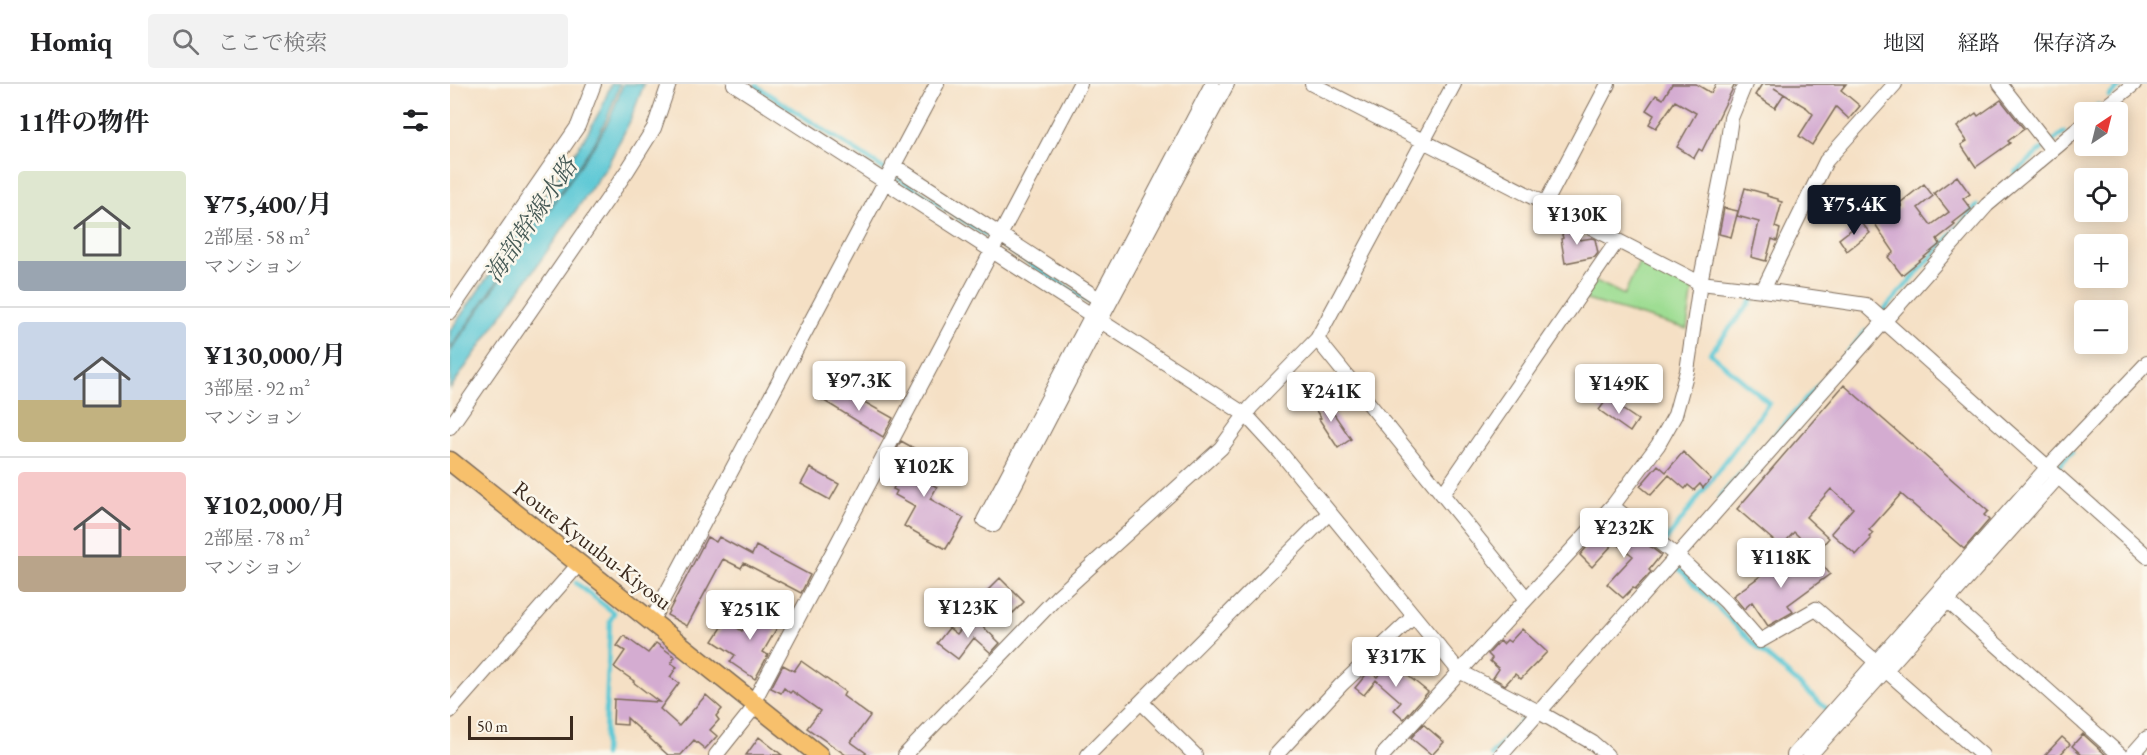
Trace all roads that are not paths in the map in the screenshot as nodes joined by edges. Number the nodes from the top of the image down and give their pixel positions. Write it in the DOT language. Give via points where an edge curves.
graph roads {
  1 [pos="594,84"];
  2 [pos="669,84"];
  3 [pos="734,84"];
  4 [pos="937,84"];
  5 [pos="1080,84"];
  6 [pos="1212,84"];
  7 [pos="1227,84"];
  8 [pos="1312,84"];
  9 [pos="1454,84"];
  10 [pos="1608,84"];
  11 [pos="1745,84"];
  12 [pos="1895,84"];
  13 [pos="2000,84"];
  14 [pos="2134,84"];
  15 [pos="2112,102"];
  16 [pos="2074,132"];
  17 [pos="1423,142"];
  18 [pos="2052,150"];
  19 [pos="889,173"];
  20 [pos="1545,204"];
  21 [pos="1617,241"];
  22 [pos="997,243"];
  23 [pos="1700,283"];
  24 [pos="1763,290"];
  25 [pos="1096,311"];
  26 [pos="450,312"];
  27 [pos="1883,322"];
  28 [pos="1317,339"];
  29 [pos="2147,363"];
  30 [pos="1246,415"];
  31 [pos="450,427"];
  32 [pos="450,461"];
  33 [pos="2053,472"];
  34 [pos="1443,494"];
  35 [pos="1612,506"];
  36 [pos="1329,513"];
  37 [pos="1677,556"];
  38 [pos="2147,556"];
  39 [pos="579,564"];
  40 [pos="1942,596"];
  41 [pos="1526,598"];
  42 [pos="1413,617"];
  43 [pos="651,622"];
  44 [pos="1881,666"];
  45 [pos="1459,671"];
  46 [pos="1141,702"];
  47 [pos="755,704"];
  48 [pos="450,711"];
  49 [pos="1539,712"];
  50 [pos="2147,738"];
  51 [pos="716,755"];
  52 [pos="819,755"];
  53 [pos="905,755"];
  54 [pos="1088,755"];
  55 [pos="1195,755"];
  56 [pos="1276,755"];
  57 [pos="1383,755"];
  58 [pos="1501,755"];
  59 [pos="1607,755"];
  60 [pos="1794,755"];
  61 [pos="1810,755"];
  62 [pos="1982,755"];
  63 [pos="2120,755"];
  64 [pos="2132,755"];
  1 -- 26 [label="street" via="578,126"];
  2 -- 31 [label="street" via="654,128 627,171"];
  3 -- 19 [label="street"];
  4 -- 19 [label="street"];
  5 -- 22 [label="street"];
  6 -- 25 [label="street"];
  7 -- 25 [label="street"];
  8 -- 17 [label="street"];
  9 -- 17 [label="street"];
  10 -- 20 [label="street"];
  11 -- 23 [label="street" via="1731,118"];
  12 -- 24 [label="street" via="1826,161"];
  13 -- 18 [label="street"];
  14 -- 15 [label="street"];
  16 -- 18 [label="street"];
  17 -- 20 [label="street"];
  17 -- 28 [label="street"];
  18 -- 27 [label="street" via="1988,205"];
  19 -- 22 [label="street"];
  19 -- 43 [label="street"];
  20 -- 21 [label="street"];
  21 -- 23 [label="street"];
  21 -- 34 [label="street"];
  22 -- 25 [label="street"];
  22 -- 47 [label="street"];
  23 -- 24 [label="street"];
  23 -- 35 [label="street" via="1687,371 1675,415 1658,445"];
  24 -- 27 [label="street" via="1866,305"];
  25 -- 25 [label="street" via="994,525 984,520"];
  25 -- 30 [label="street"];
  27 -- 33 [label="street"];
  27 -- 37 [label="street"];
  28 -- 30 [label="street"];
  28 -- 34 [label="street"];
  29 -- 33 [label="street"];
  30 -- 36 [label="street"];
  30 -- 53 [label="street" via="1221,448 1057,597"];
  32 -- 39 [label="main road, Route Kyuubu-Kiyosu"];
  33 -- 38 [label="street"];
  33 -- 40 [label="street"];
  34 -- 41 [label="street"];
  35 -- 37 [label="street"];
  35 -- 41 [label="street"];
  36 -- 42 [label="street"];
  36 -- 46 [label="street"];
  37 -- 44 [label="street" via="1760,641 1816,609"];
  37 -- 49 [label="street"];
  39 -- 43 [label="main road, Route Kyuubu-Kiyosu"];
  39 -- 48 [label="street"];
  40 -- 44 [label="street"];
  40 -- 63 [label="street"];
  41 -- 45 [label="street"];
  42 -- 45 [label="street"];
  42 -- 56 [label="street" via="1341,685"];
  43 -- 47 [label="main road, Route Kyuubu-Kiyosu"];
  44 -- 60 [label="street"];
  44 -- 61 [label="street"];
  44 -- 62 [label="street"];
  45 -- 49 [label="street"];
  45 -- 57 [label="street"];
  46 -- 54 [label="street"];
  46 -- 55 [label="street"];
  47 -- 51 [label="street"];
  47 -- 52 [label="main road, Route Kyuubu-Kiyosu"];
  49 -- 58 [label="street"];
  49 -- 59 [label="street"];
  50 -- 64 [label="street"];
}
